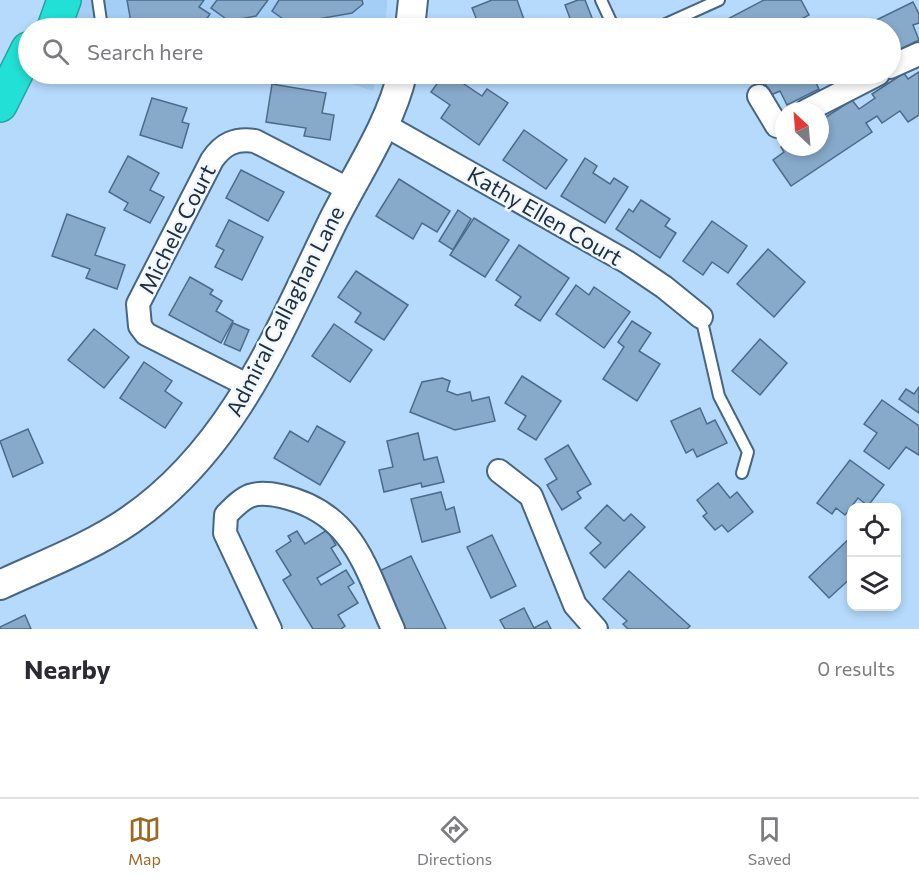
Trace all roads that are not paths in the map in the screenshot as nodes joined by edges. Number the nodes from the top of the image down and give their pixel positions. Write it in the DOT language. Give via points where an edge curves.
graph roads {
  1 [pos="46,0"];
  2 [pos="64,0"];
  3 [pos="98,0"];
  4 [pos="413,0"];
  5 [pos="601,0"];
  6 [pos="719,0"];
  7 [pos="40,18"];
  8 [pos="58,18"];
  9 [pos="101,18"];
  10 [pos="411,18"];
  11 [pos="609,18"];
  12 [pos="679,18"];
  13 [pos="919,54"];
  14 [pos="901,62"];
  15 [pos="18,74"];
  16 [pos="398,84"];
  17 [pos="859,84"];
  18 [pos="759,96"];
  19 [pos="824,102"];
  20 [pos="0,105"];
  21 [pos="775,123"];
  22 [pos="383,124"];
  23 [pos="348,189"];
  24 [pos="701,317"];
  25 [pos="251,387"];
  26 [pos="499,471"];
  27 [pos="742,473"];
  28 [pos="0,585"];
  29 [pos="270,629"];
  30 [pos="393,629"];
  31 [pos="596,629"];
  1 -- 7 [label="highway"];
  2 -- 8 [label="highway"];
  3 -- 9 [label="lane"];
  4 -- 10 [label="street"];
  5 -- 11 [label="lane"];
  6 -- 12 [label="lane"];
  13 -- 14 [label="street"];
  15 -- 20 [label="highway"];
  16 -- 22 [label="street, Admiral Callaghan Lane"];
  17 -- 19 [label="street"];
  18 -- 21 [label="street"];
  22 -- 23 [label="street, Admiral Callaghan Lane"];
  22 -- 24 [label="street, Kathy Ellen Court" via="627,262"];
  23 -- 25 [label="street, Admiral Callaghan Lane"];
  23 -- 25 [label="street, Michele Court" via="255,141 231,142 212,160 138,304 140,326 146,334"];
  24 -- 27 [label="lane" via="719,396 748,452"];
  25 -- 28 [label="street, Admiral Callaghan Lane" via="203,456 161,496 128,521"];
  26 -- 31 [label="street" via="531,496 575,605"];
  29 -- 30 [label="street" via="225,533 226,515 242,498 263,492 322,510 342,527"];
}
